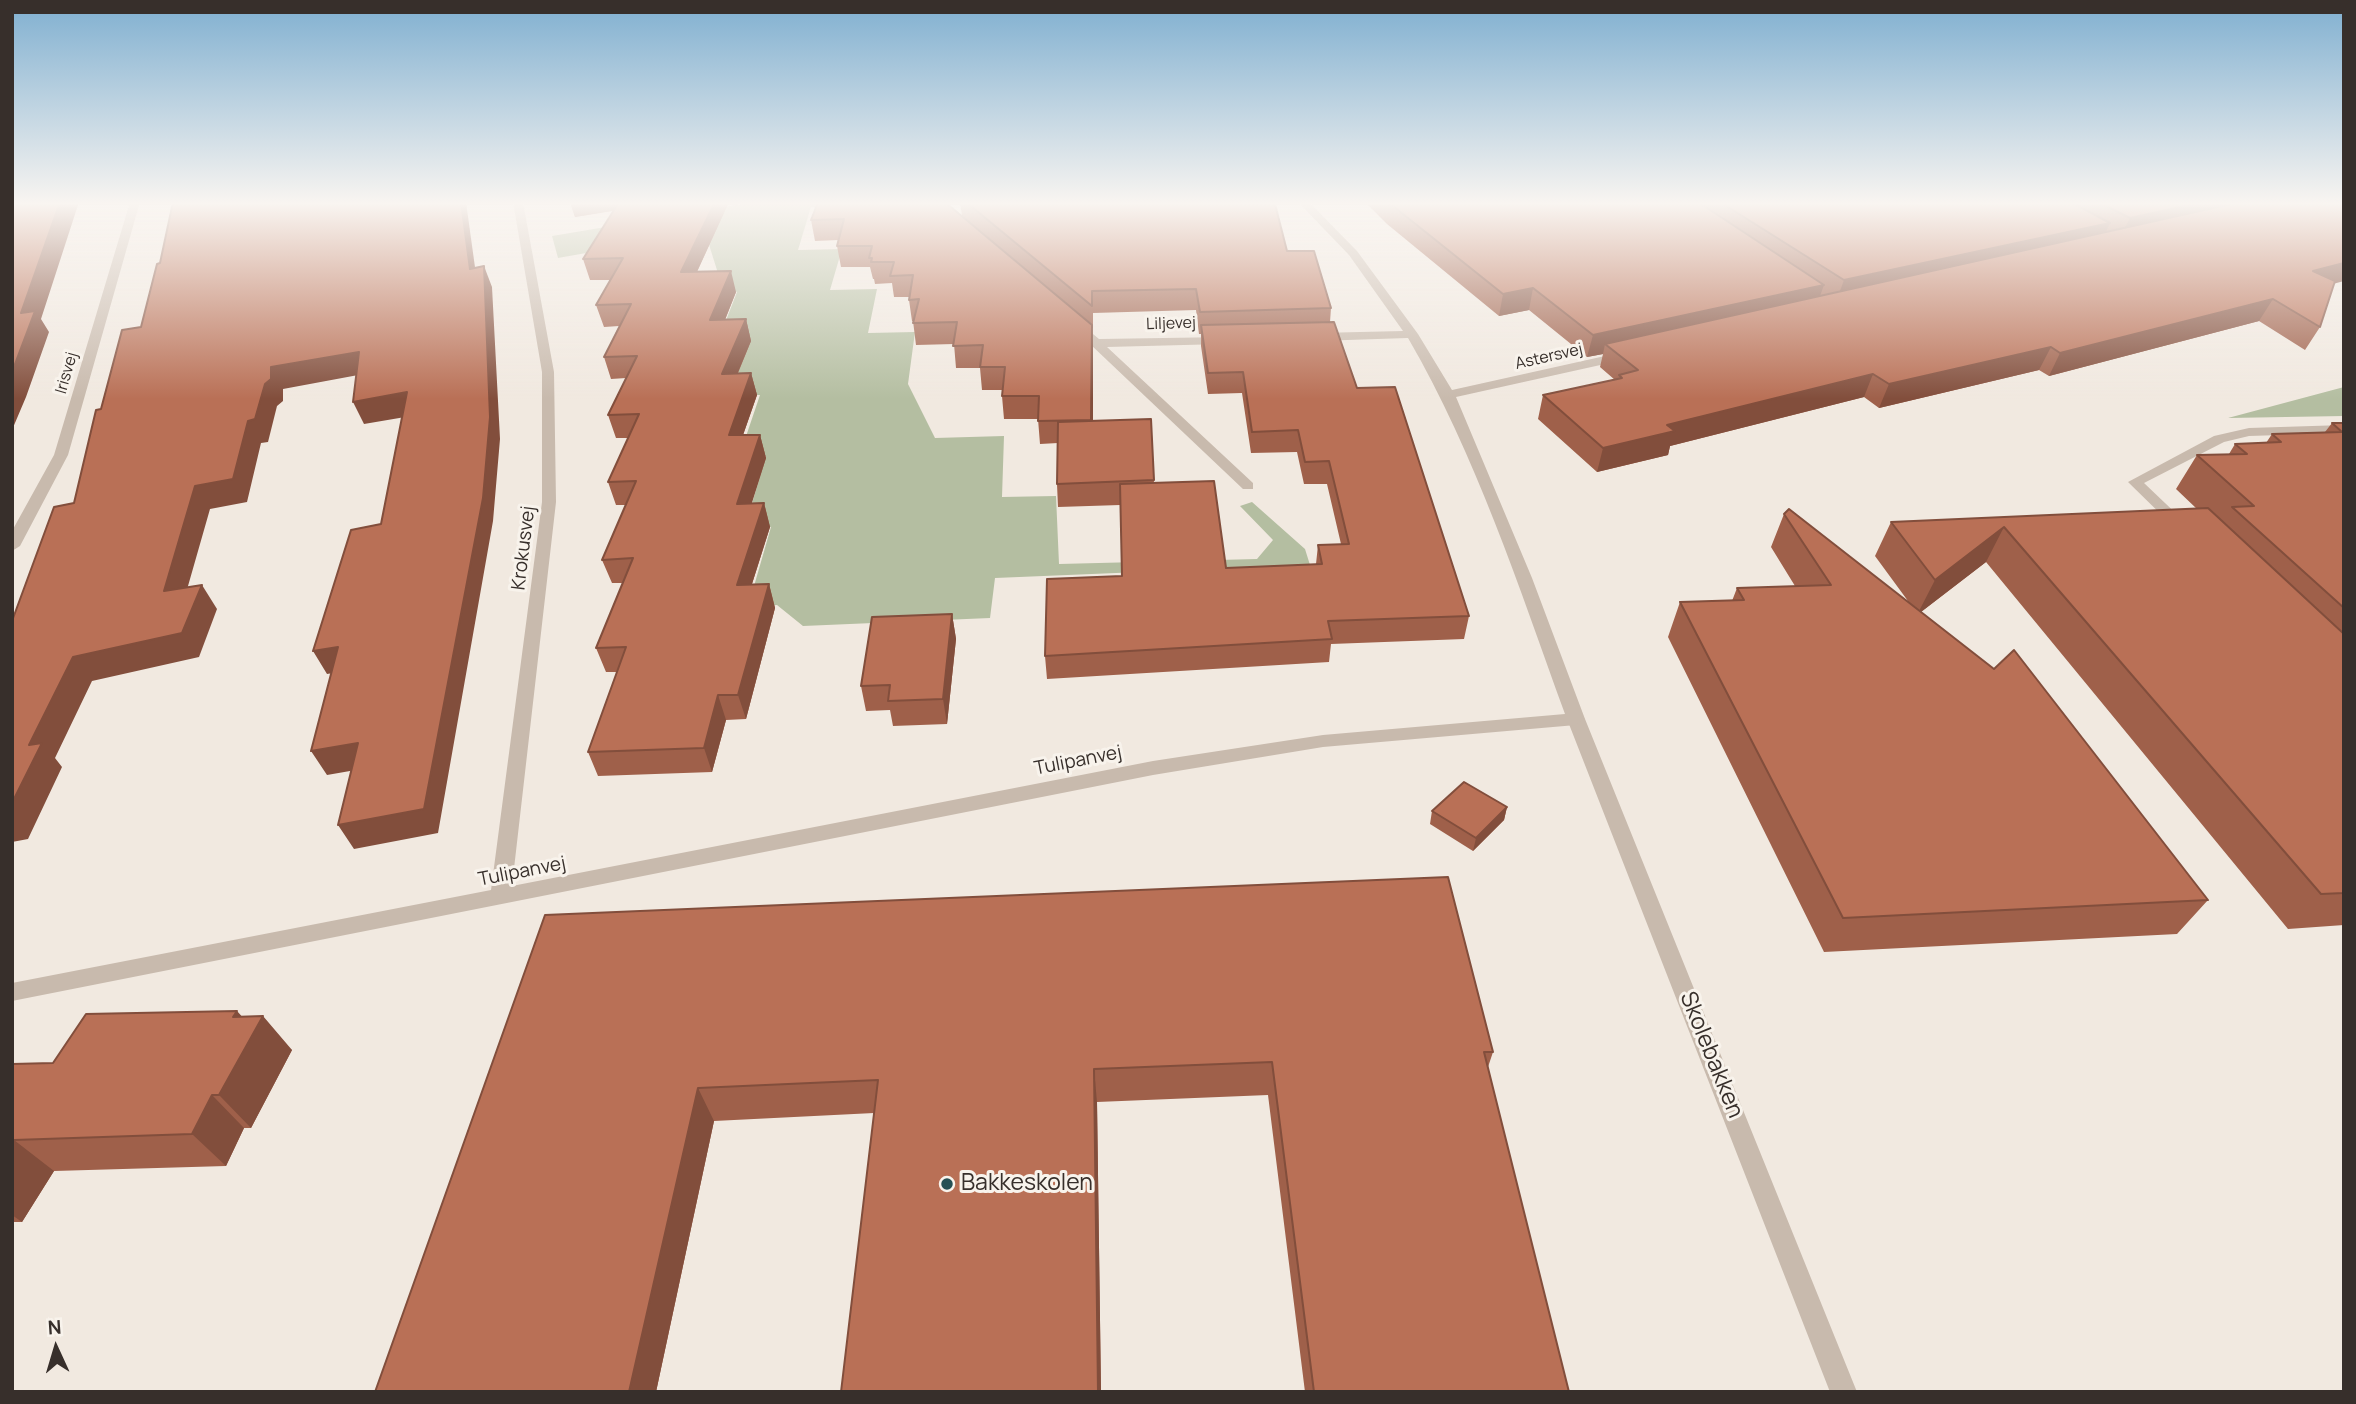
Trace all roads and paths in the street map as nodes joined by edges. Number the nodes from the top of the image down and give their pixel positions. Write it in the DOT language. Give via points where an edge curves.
graph roads {
  1 [pos="116,268"];
  2 [pos="530,268"];
  3 [pos="1364,268"];
  4 [pos="1068,317"];
  5 [pos="1412,334"];
  6 [pos="1303,337"];
  7 [pos="1235,339"];
  8 [pos="1098,343"];
  9 [pos="1634,354"];
  10 [pos="1448,395"];
  11 [pos="2344,429"];
  12 [pos="1248,486"];
  13 [pos="2194,539"];
  14 [pos="12,546"];
  15 [pos="1576,719"];
  16 [pos="500,898"];
  17 [pos="12,992"];
  18 [pos="1844,1392"];
  1 -- 14 [label="street, Irisvej" via="61,455"];
  2 -- 16 [label="street, Krokusvej" via="548,372 549,502"];
  3 -- 5 [label="street"];
  4 -- 8 [label="street"];
  5 -- 6 [label="street"];
  5 -- 10 [label="street"];
  7 -- 8 [label="street, Liljevej"];
  8 -- 12 [label="street"];
  9 -- 10 [label="street, Astersvej"];
  10 -- 15 [label="street"];
  11 -- 13 [label="street" via="2249,432 2219,439 2135,482"];
  15 -- 16 [label="street, Tulipanvej" via="1323,741 1188,762"];
  15 -- 18 [label="street, Skolebakken"];
  16 -- 17 [label="street, Tulipanvej"];
}
